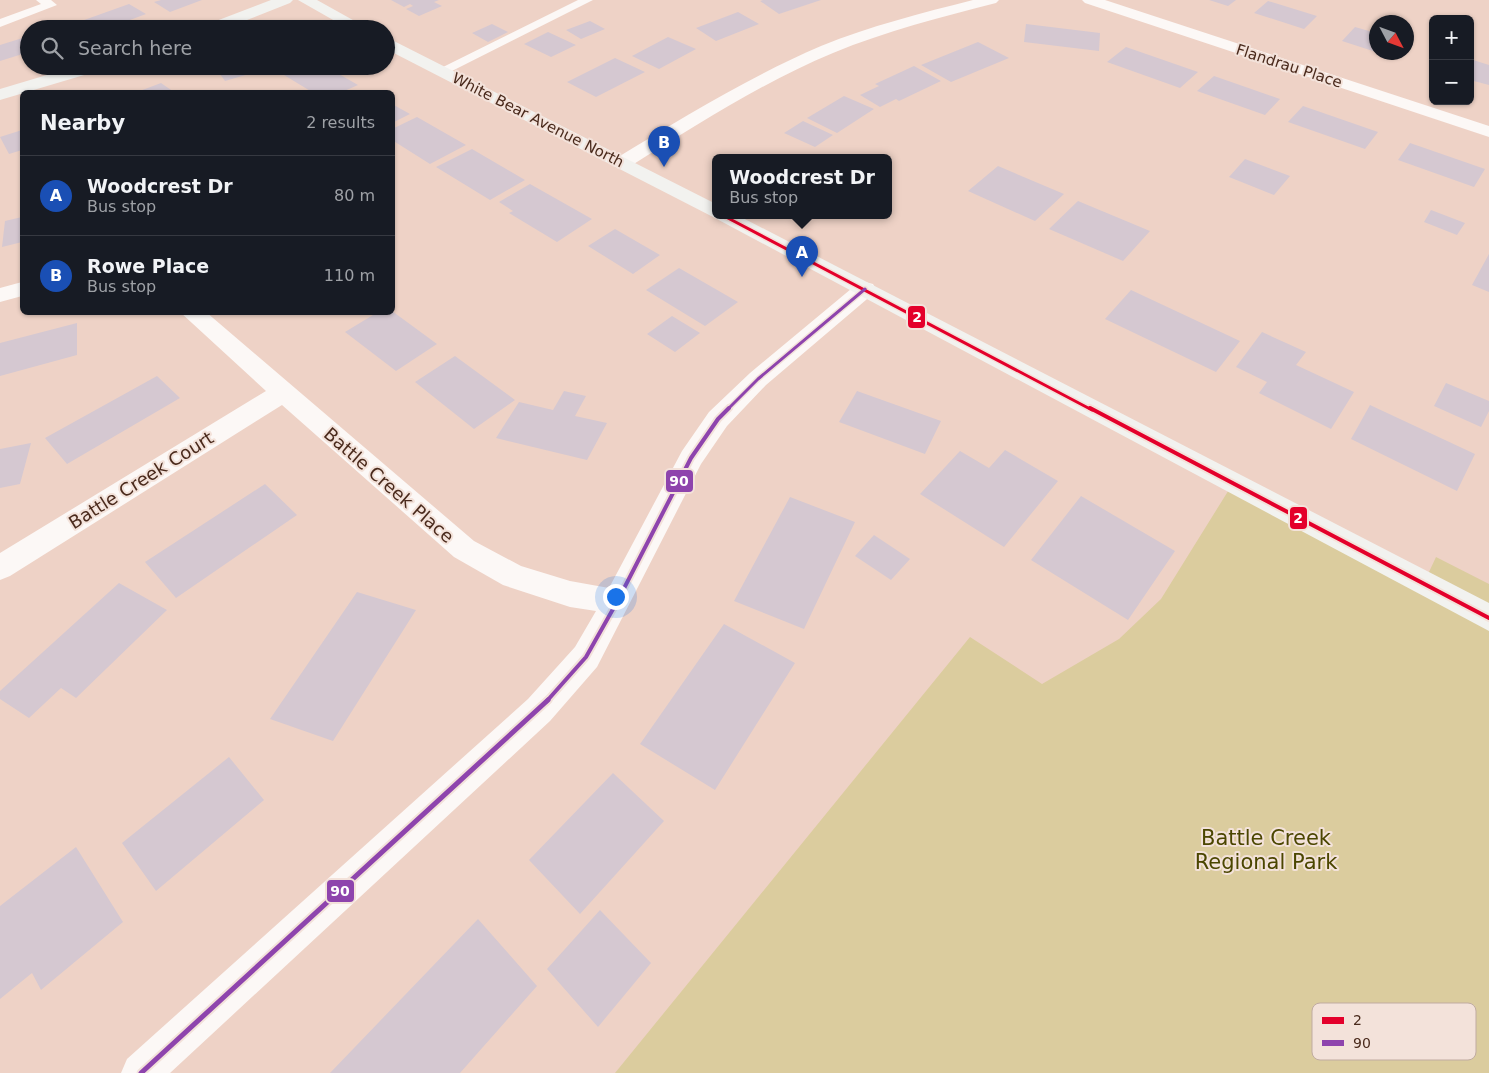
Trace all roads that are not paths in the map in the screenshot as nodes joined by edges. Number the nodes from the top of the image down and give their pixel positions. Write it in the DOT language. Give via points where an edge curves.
graph roads {
  1 [pos="42,0"];
  2 [pos="285,0"];
  3 [pos="306,0"];
  4 [pos="587,0"];
  5 [pos="991,0"];
  6 [pos="1090,0"];
  7 [pos="233,20"];
  8 [pos="344,20"];
  9 [pos="0,23"];
  10 [pos="395,47"];
  11 [pos="441,71"];
  12 [pos="66,75"];
  13 [pos="0,95"];
  14 [pos="1489,132"];
  15 [pos="622,163"];
  16 [pos="712,210"];
  17 [pos="730,219"];
  18 [pos="20,289"];
  19 [pos="865,289"];
  20 [pos="0,294"];
  21 [pos="193,315"];
  22 [pos="282,393"];
  23 [pos="0,568"];
  24 [pos="617,602"];
  25 [pos="1489,618"];
  26 [pos="141,1073"];
  1 -- 9 [label="lane" via="51,5"];
  2 -- 7 [label="street"];
  3 -- 8 [label="street"];
  4 -- 11 [label="lane"];
  5 -- 15 [label="street" via="883,29 828,49 781,70"];
  6 -- 14 [label="street, Flandrau Place"];
  10 -- 11 [label="street, White Bear Avenue North"];
  11 -- 15 [label="street, White Bear Avenue North"];
  12 -- 13 [label="street"];
  15 -- 16 [label="street, White Bear Avenue North"];
  17 -- 19 [label="street"];
  18 -- 20 [label="street"];
  19 -- 24 [label="street" via="758,379 718,419 691,458"];
  19 -- 25 [label="street"];
  21 -- 22 [label="street, Battle Creek Place"];
  22 -- 23 [label="street, Battle Creek Court"];
  22 -- 24 [label="street, Battle Creek Place" via="464,549 513,576 570,594"];
  24 -- 26 [label="street" via="586,657 540,710"];
}
